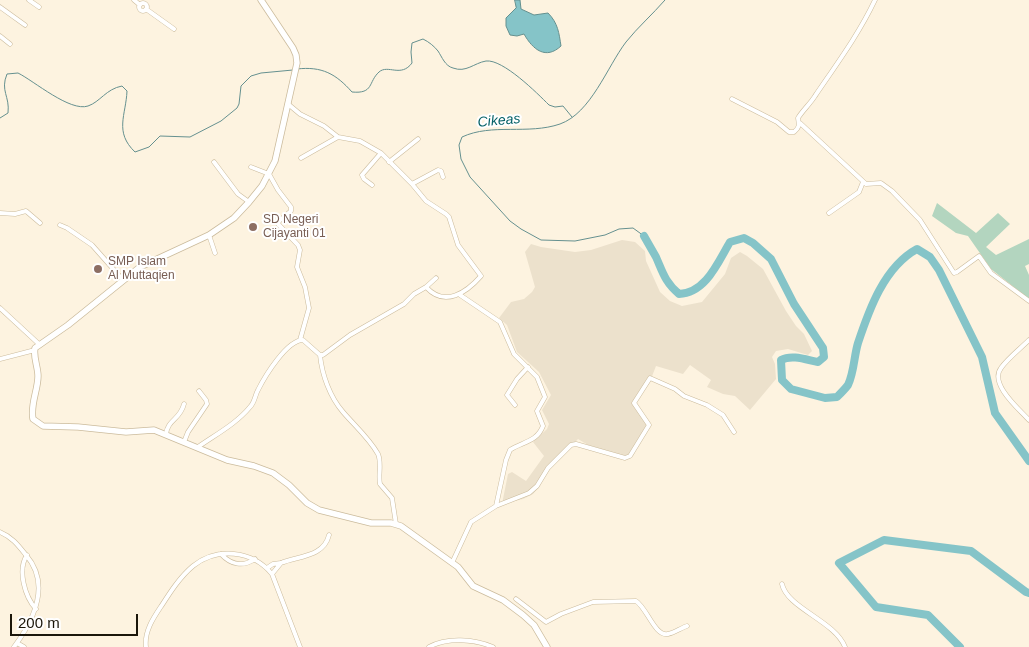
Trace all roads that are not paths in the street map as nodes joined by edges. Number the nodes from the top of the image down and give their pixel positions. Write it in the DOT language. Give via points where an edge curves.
graph roads {
  1 [pos="29,0"];
  2 [pos="134,0"];
  3 [pos="875,0"];
  4 [pos="264,1"];
  5 [pos="0,7"];
  6 [pos="39,7"];
  7 [pos="25,25"];
  8 [pos="174,29"];
  9 [pos="0,36"];
  10 [pos="10,44"];
  11 [pos="732,99"];
  12 [pos="288,104"];
  13 [pos="800,123"];
  14 [pos="338,137"];
  15 [pos="418,139"];
  16 [pos="381,153"];
  17 [pos="301,158"];
  18 [pos="214,162"];
  19 [pos="389,162"];
  20 [pos="251,167"];
  21 [pos="269,174"];
  22 [pos="444,177"];
  23 [pos="863,182"];
  24 [pos="412,184"];
  25 [pos="372,185"];
  26 [pos="249,202"];
  27 [pos="829,212"];
  28 [pos="0,213"];
  29 [pos="40,223"];
  30 [pos="60,225"];
  31 [pos="209,235"];
  32 [pos="216,253"];
  33 [pos="436,278"];
  34 [pos="123,280"];
  35 [pos="426,287"];
  36 [pos="460,295"];
  37 [pos="1029,301"];
  38 [pos="0,308"];
  39 [pos="300,340"];
  40 [pos="1029,340"];
  41 [pos="40,345"];
  42 [pos="35,350"];
  43 [pos="320,355"];
  44 [pos="0,359"];
  45 [pos="528,367"];
  46 [pos="199,391"];
  47 [pos="184,404"];
  48 [pos="515,405"];
  49 [pos="1029,420"];
  50 [pos="734,432"];
  51 [pos="166,434"];
  52 [pos="184,442"];
  53 [pos="198,448"];
  54 [pos="496,506"];
  55 [pos="396,524"];
  56 [pos="0,532"];
  57 [pos="330,535"];
  58 [pos="221,554"];
  59 [pos="26,555"];
  60 [pos="255,559"];
  61 [pos="281,563"];
  62 [pos="452,563"];
  63 [pos="267,568"];
  64 [pos="272,574"];
  65 [pos="782,584"];
  66 [pos="516,599"];
  67 [pos="36,609"];
  68 [pos="687,626"];
  69 [pos="16,645"];
  70 [pos="434,646"];
  71 [pos="24,647"];
  72 [pos="146,647"];
  73 [pos="300,647"];
  74 [pos="429,647"];
  75 [pos="493,647"];
  76 [pos="547,647"];
  77 [pos="845,647"];
  1 -- 6 [label="street"];
  2 -- 8 [label="street" via="140,5 146,4 146,9"];
  3 -- 13 [label="street" via="866,20 798,118"];
  4 -- 12 [label="main road" via="296,55"];
  5 -- 7 [label="street"];
  9 -- 10 [label="street"];
  11 -- 13 [label="street" via="792,133"];
  12 -- 14 [label="street"];
  12 -- 21 [label="main road" via="278,154"];
  13 -- 23 [label="street"];
  14 -- 16 [label="street" via="360,141"];
  14 -- 17 [label="street"];
  15 -- 19 [label="street"];
  16 -- 19 [label="street"];
  16 -- 25 [label="street" via="362,175"];
  18 -- 26 [label="street" via="238,194"];
  19 -- 24 [label="street"];
  20 -- 21 [label="street"];
  21 -- 26 [label="main road"];
  21 -- 39 [label="street" via="291,207 278,225 300,250 297,267 309,308"];
  22 -- 24 [label="street" via="438,170"];
  23 -- 27 [label="street" via="858,192"];
  23 -- 37 [label="street" via="881,184 892,191 920,220 954,273 979,256 992,272"];
  24 -- 36 [label="street" via="426,201 449,217 458,245 481,276"];
  26 -- 31 [label="main road" via="234,218"];
  28 -- 29 [label="street" via="27,211"];
  30 -- 34 [label="street" via="92,245"];
  31 -- 32 [label="street"];
  31 -- 34 [label="main road" via="151,261"];
  33 -- 35 [label="street"];
  34 -- 41 [label="main road"];
  35 -- 36 [label="street" via="435,295"];
  35 -- 43 [label="street"];
  36 -- 45 [label="street" via="499,320 514,354"];
  38 -- 41 [label="street"];
  39 -- 43 [label="street"];
  39 -- 53 [label="street" via="281,354 260,385 250,408"];
  40 -- 49 [label="street" via="1000,370 998,377 1007,396"];
  41 -- 42 [label="main road"];
  42 -- 44 [label="street"];
  42 -- 51 [label="main road" via="38,374 32,414 37,423 117,432 151,430"];
  43 -- 55 [label="street" via="324,375 336,403 378,454 380,484 392,498"];
  45 -- 48 [label="street" via="507,395"];
  45 -- 54 [label="street" via="539,380 545,397 537,411 542,428 531,440 510,450"];
  46 -- 52 [label="street" via="207,404"];
  47 -- 51 [label="street" via="181,414 169,424"];
  50 -- 54 [label="street" via="726,419 710,407 650,378 634,403 648,424 630,456 625,458 572,444 548,468 530,493"];
  51 -- 52 [label="main road"];
  52 -- 53 [label="main road"];
  53 -- 55 [label="main road" via="273,473 319,510 371,522"];
  54 -- 62 [label="street" via="472,522"];
  55 -- 62 [label="main road"];
  56 -- 59 [label="street" via="16,542"];
  57 -- 61 [label="street" via="326,544 316,552"];
  58 -- 60 [label="street"];
  58 -- 60 [label="street" via="236,564"];
  58 -- 72 [label="street" via="197,563 176,584 150,624"];
  59 -- 67 [label="street" via="23,562 25,587"];
  59 -- 67 [label="street" via="33,563 38,578"];
  60 -- 63 [label="street"];
  61 -- 63 [label="street"];
  61 -- 64 [label="street"];
  62 -- 76 [label="main road" via="473,586 503,600 524,615"];
  63 -- 64 [label="street"];
  64 -- 73 [label="street"];
  65 -- 77 [label="street" via="787,596 838,636"];
  66 -- 68 [label="street" via="546,622 594,602 636,601 658,631 664,634"];
  67 -- 69 [label="street"];
  69 -- 71 [label="street"];
  70 -- 74 [label="street"];
  70 -- 75 [label="street" via="461,641"];
}
